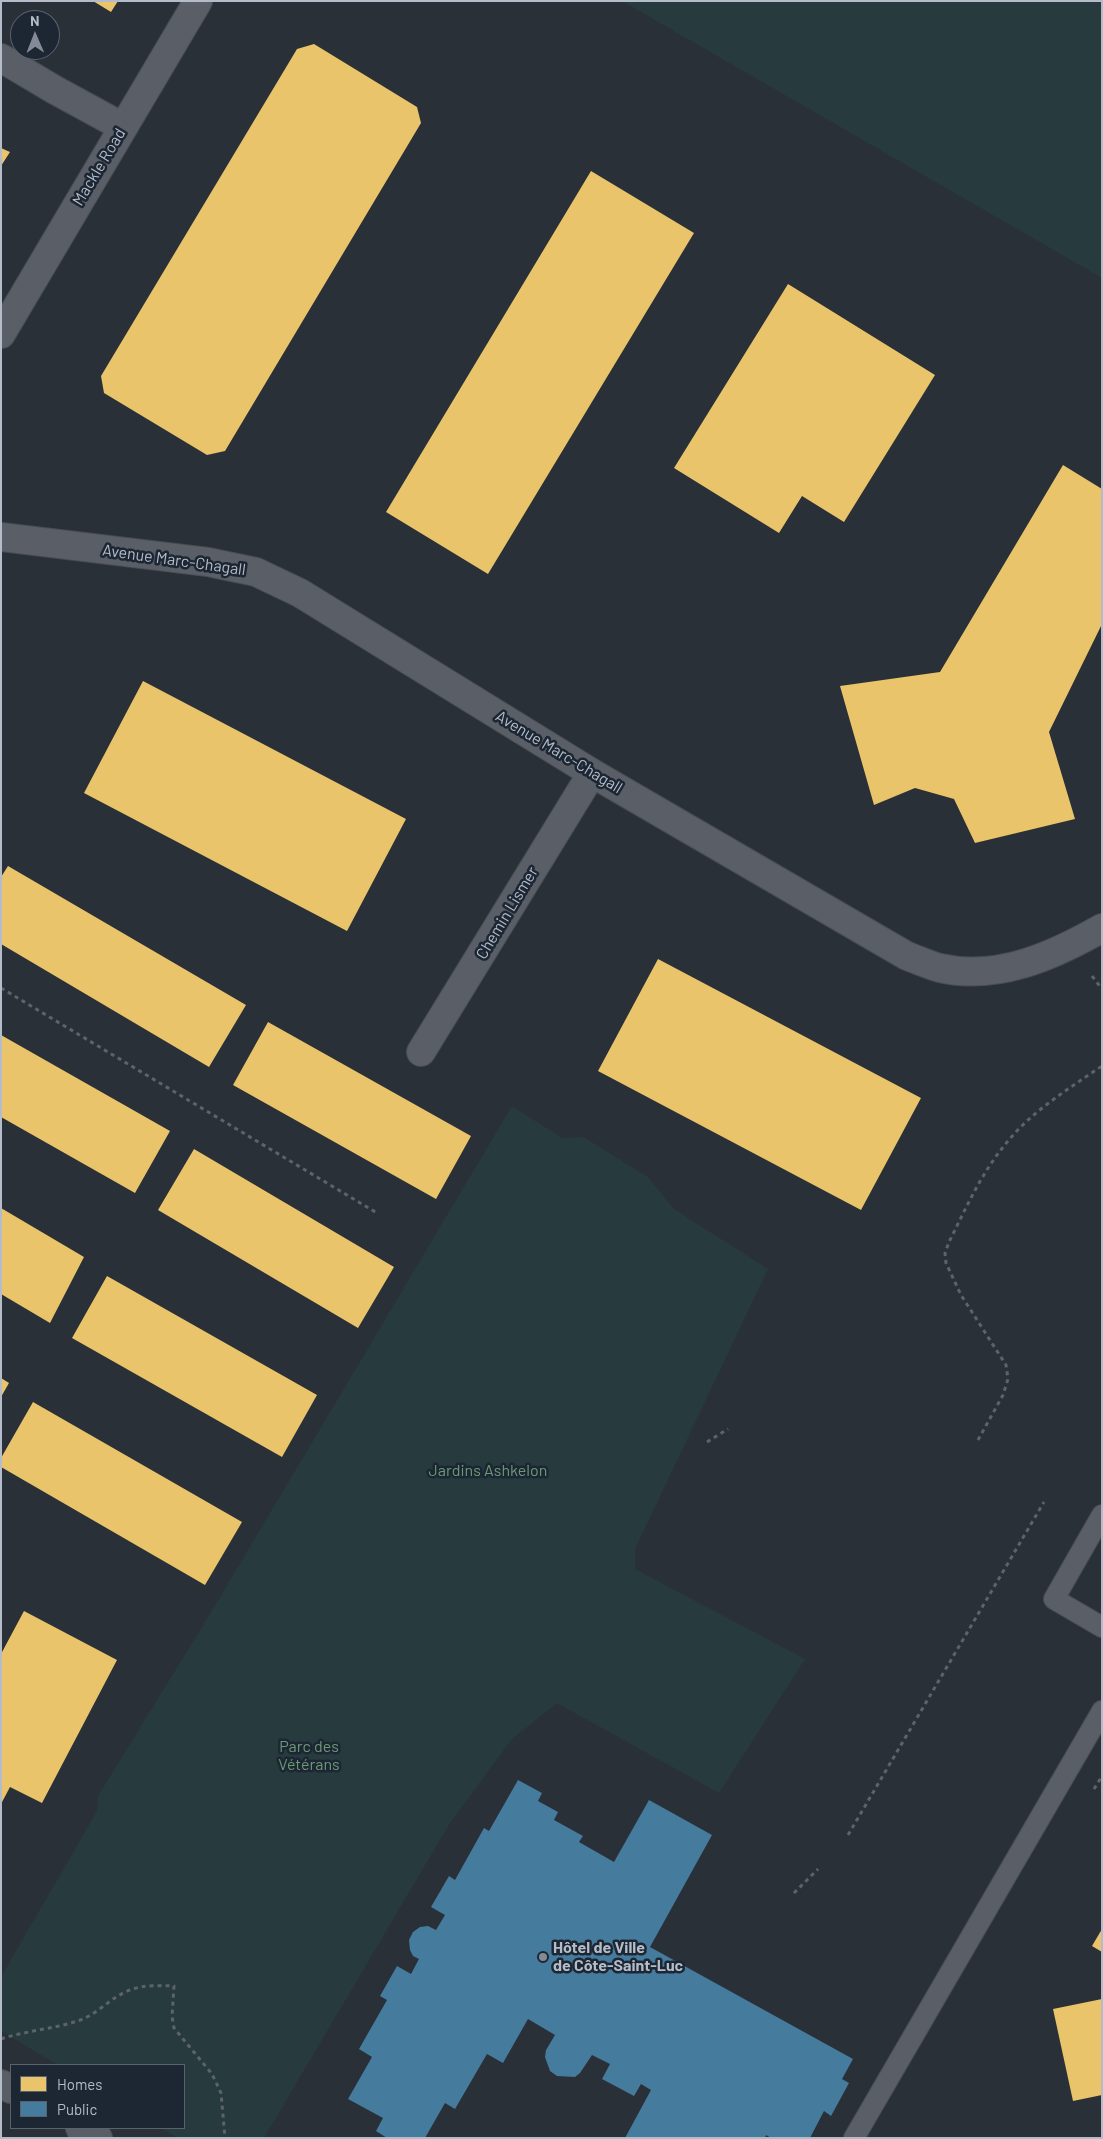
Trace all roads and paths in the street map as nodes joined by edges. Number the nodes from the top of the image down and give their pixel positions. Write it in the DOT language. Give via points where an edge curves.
graph roads {
  1 [pos="198,1"];
  2 [pos="1,58"];
  3 [pos="123,126"];
  4 [pos="1,334"];
  5 [pos="1,537"];
  6 [pos="592,773"];
  7 [pos="1102,928"];
  8 [pos="1092,976"];
  9 [pos="1,988"];
  10 [pos="1102,989"];
  11 [pos="421,1052"];
  12 [pos="1102,1066"];
  13 [pos="377,1212"];
  14 [pos="728,1429"];
  15 [pos="978,1440"];
  16 [pos="706,1442"];
  17 [pos="1044,1502"];
  18 [pos="1102,1515"];
  19 [pos="1102,1627"];
  20 [pos="1102,1711"];
  21 [pos="848,1835"];
  22 [pos="818,1869"];
  23 [pos="794,1893"];
  24 [pos="1,2039"];
  25 [pos="82,2129"];
  26 [pos="98,2138"];
  27 [pos="225,2138"];
  28 [pos="854,2138"];
  1 -- 3 [label="street, Mackle Road"];
  2 -- 3 [label="street"];
  3 -- 4 [label="street, Mackle Road"];
  5 -- 6 [label="street, Avenue Marc-Chagall" via="208,562 256,572 300,593"];
  6 -- 7 [label="street, Avenue Marc-Chagall" via="908,956 940,968 972,972 1034,962"];
  6 -- 11 [label="street, Chemin Lismer"];
  8 -- 10 [label="path"];
  9 -- 13 [label="path"];
  12 -- 15 [label="path" via="1050,1102 1004,1145 945,1253 952,1277 974,1318 1006,1365 1008,1379 1004,1395"];
  14 -- 16 [label="path"];
  17 -- 21 [label="path"];
  18 -- 19 [label="lane" via="1054,1599"];
  20 -- 28 [label="lane"];
  22 -- 23 [label="path"];
  24 -- 27 [label="path" via="86,2018 134,1988 174,1986 174,2028 212,2074 221,2093"];
  25 -- 26 [label="main road"];
}
